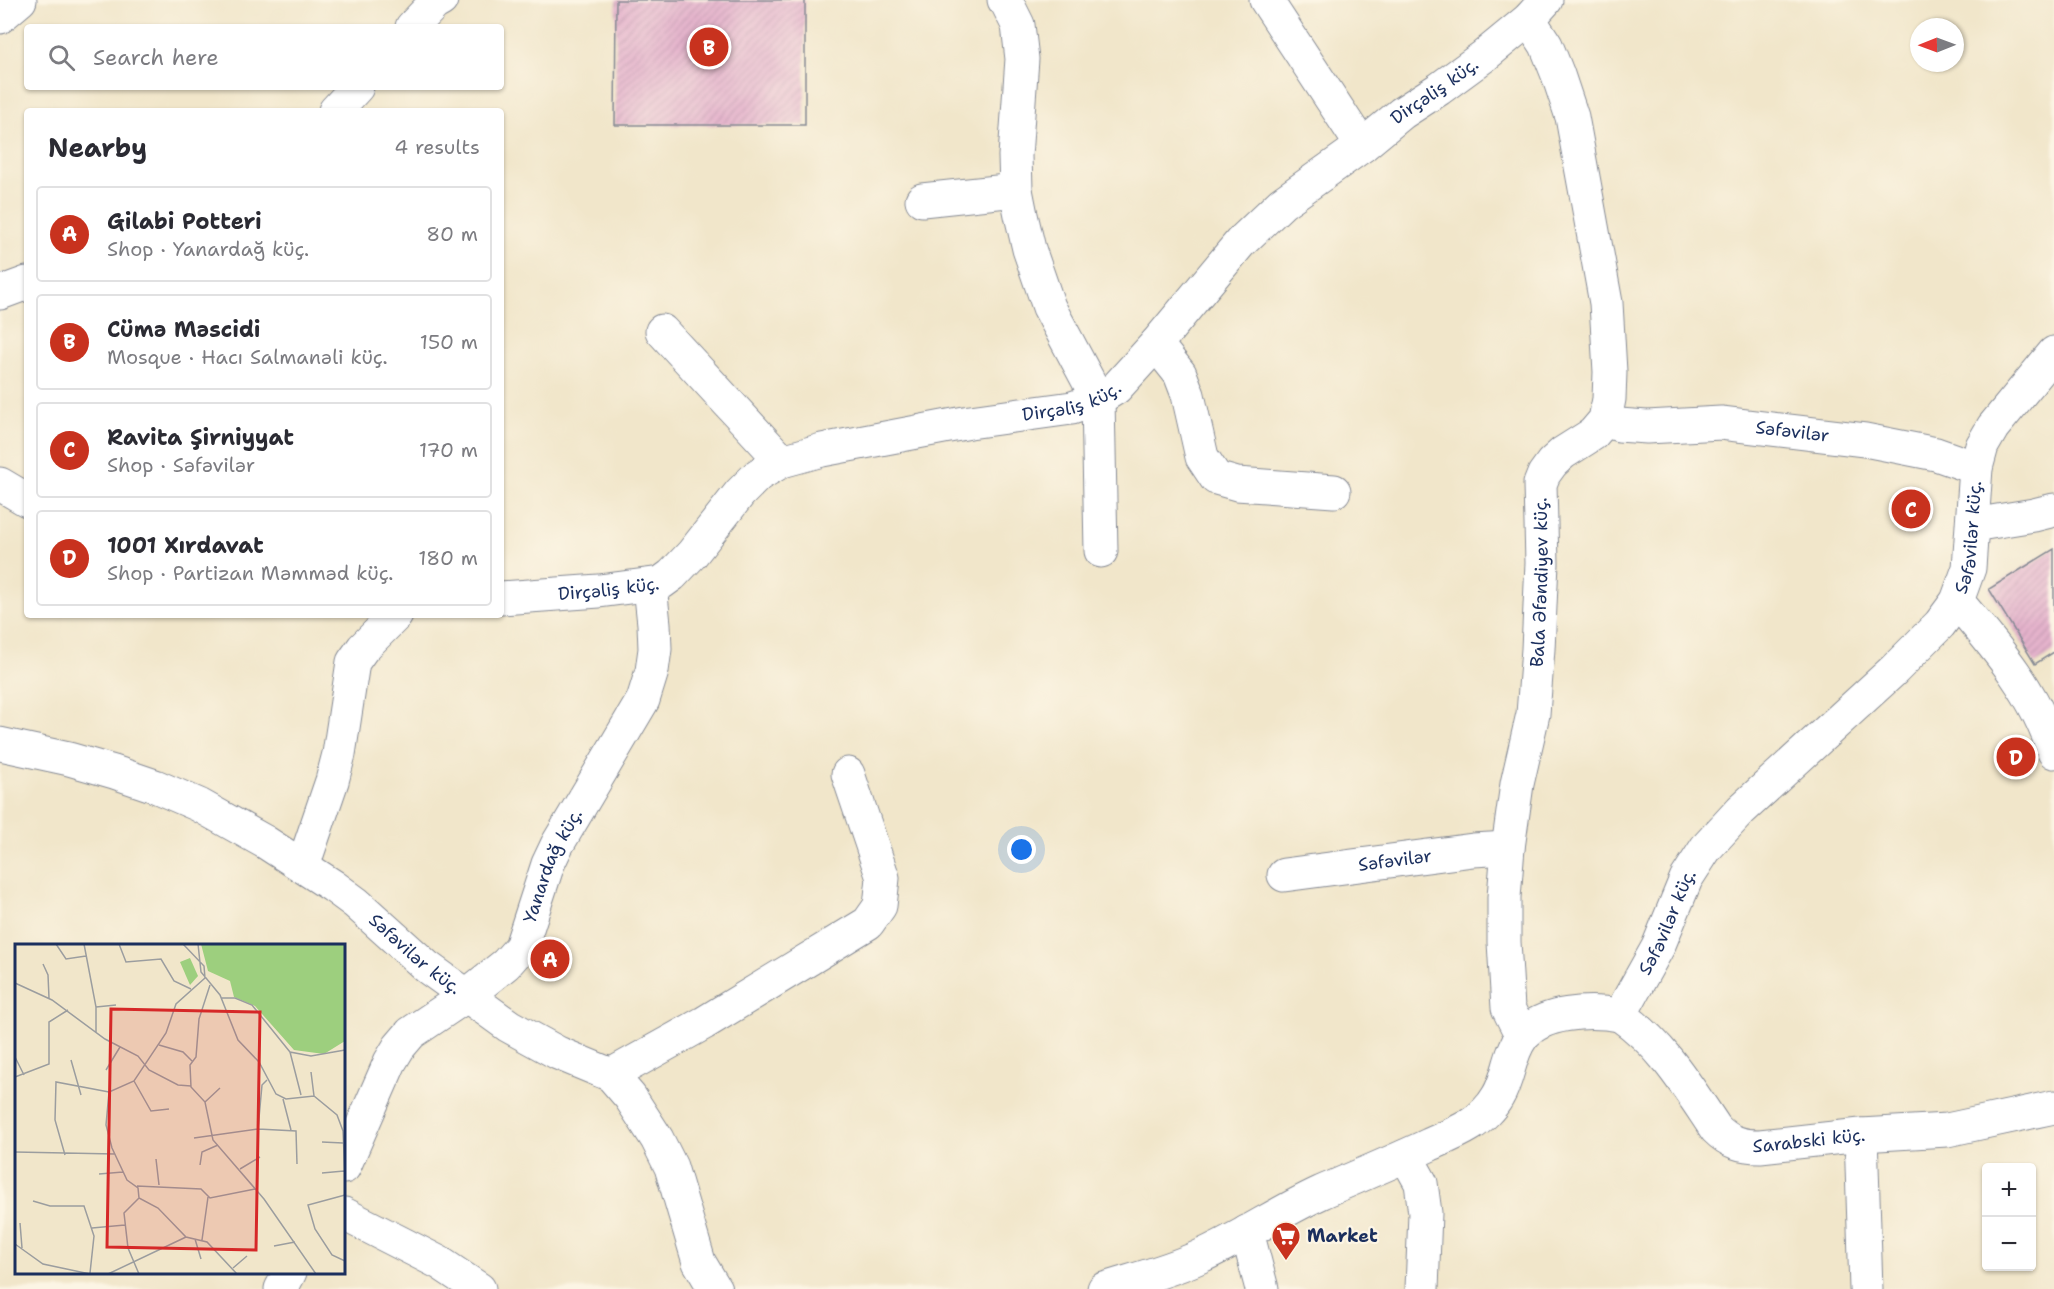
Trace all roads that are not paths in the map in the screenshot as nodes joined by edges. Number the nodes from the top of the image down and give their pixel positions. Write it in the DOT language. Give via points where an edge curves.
graph roads {
  1 [pos="20,0"];
  2 [pos="441,0"];
  3 [pos="1266,0"];
  4 [pos="1006,1"];
  5 [pos="1537,9"];
  6 [pos="0,17"];
  7 [pos="415,24"];
  8 [pos="354,90"];
  9 [pos="337,108"];
  10 [pos="1362,146"];
  11 [pos="1016,190"];
  12 [pos="922,200"];
  13 [pos="24,284"];
  14 [pos="0,293"];
  15 [pos="662,331"];
  16 [pos="1156,344"];
  17 [pos="2054,353"];
  18 [pos="1098,399"];
  19 [pos="1605,420"];
  20 [pos="782,461"];
  21 [pos="1976,468"];
  22 [pos="0,484"];
  23 [pos="1334,491"];
  24 [pos="24,498"];
  25 [pos="2054,510"];
  26 [pos="1973,525"];
  27 [pos="1101,551"];
  28 [pos="650,586"];
  29 [pos="504,598"];
  30 [pos="1957,601"];
  31 [pos="393,618"];
  32 [pos="0,744"];
  33 [pos="2054,752"];
  34 [pos="848,774"];
  35 [pos="1508,848"];
  36 [pos="303,866"];
  37 [pos="1284,875"];
  38 [pos="466,996"];
  39 [pos="1620,1015"];
  40 [pos="1522,1036"];
  41 [pos="611,1075"];
  42 [pos="2054,1107"];
  43 [pos="1862,1135"];
  44 [pos="1406,1156"];
  45 [pos="345,1165"];
  46 [pos="345,1215"];
  47 [pos="1247,1232"];
  48 [pos="289,1274"];
  49 [pos="281,1289"];
  50 [pos="479,1289"];
  51 [pos="715,1289"];
  52 [pos="1104,1289"];
  53 [pos="1262,1289"];
  54 [pos="1422,1289"];
  55 [pos="1866,1289"];
  1 -- 6 [label="street"];
  2 -- 7 [label="street"];
  3 -- 10 [label="street"];
  4 -- 11 [label="street" via="1018,25 1022,59"];
  5 -- 10 [label="street, Dirçəliş küç." via="1484,56"];
  5 -- 19 [label="street" via="1572,117 1600,264 1610,372"];
  8 -- 9 [label="street"];
  10 -- 16 [label="street, Dirçəliş küç." via="1282,203 1240,243"];
  11 -- 12 [label="street"];
  11 -- 18 [label="street" via="1029,249 1049,307"];
  13 -- 14 [label="street"];
  15 -- 20 [label="street"];
  16 -- 18 [label="street, Dirçəliş küç." via="1116,388"];
  16 -- 23 [label="street" via="1180,374 1202,457 1216,478 1237,484"];
  17 -- 21 [label="street, Səfəvilər küç." via="1993,427"];
  18 -- 20 [label="street, Dirçəliş küç." via="1072,408 970,422"];
  18 -- 27 [label="street"];
  19 -- 21 [label="street, Səfəvilər" via="1647,427 1721,423 1865,440 1936,454"];
  19 -- 35 [label="street, Bala Əfəndiyev küç." via="1593,434 1552,463 1540,484 1542,563 1533,714"];
  20 -- 28 [label="street, Dirçəliş küç." via="758,475 740,493 672,575"];
  21 -- 26 [label="street, Səfəvilər küç."];
  22 -- 24 [label="street"];
  25 -- 26 [label="street"];
  26 -- 30 [label="street, Səfəvilər küç." via="1969,568"];
  28 -- 29 [label="street, Dirçəliş küç."];
  28 -- 38 [label="street, Yanardağ küç." via="655,649 643,700 557,845 521,947"];
  30 -- 33 [label="street" via="2029,695"];
  30 -- 39 [label="street, Səfəvilər küç." via="1894,670 1741,810 1706,848 1686,879 1658,947"];
  31 -- 36 [label="street" via="353,662 334,772"];
  32 -- 36 [label="street, Səfəvilər küç." via="69,759 155,786 199,806"];
  34 -- 41 [label="street" via="883,878 879,906 868,923"];
  35 -- 37 [label="street, Səfəvilər"];
  35 -- 40 [label="street, Bala Əfəndiyev küç." via="1504,897 1506,990 1508,1008"];
  36 -- 38 [label="street, Səfəvilər küç." via="356,903 427,967"];
  38 -- 41 [label="street, Səfəvilər küç." via="534,1041"];
  38 -- 45 [label="street, Yanardağ küç." via="411,1033 399,1047"];
  39 -- 40 [label="street" via="1576,1013 1552,1018"];
  39 -- 43 [label="street, Sarabski küç." via="1661,1050 1716,1129 1734,1143 1760,1146"];
  40 -- 44 [label="street" via="1499,1096 1486,1112 1470,1125"];
  41 -- 51 [label="street, Səfəvilər küç." via="630,1097 671,1167 699,1262"];
  42 -- 43 [label="street, Sarabski küç." via="1947,1130"];
  43 -- 55 [label="street"];
  44 -- 47 [label="street" via="1318,1194"];
  44 -- 54 [label="street" via="1421,1184 1425,1213"];
  46 -- 50 [label="street" via="440,1263"];
  47 -- 52 [label="street" via="1168,1270"];
  47 -- 53 [label="street"];
  48 -- 49 [label="street"];
}
